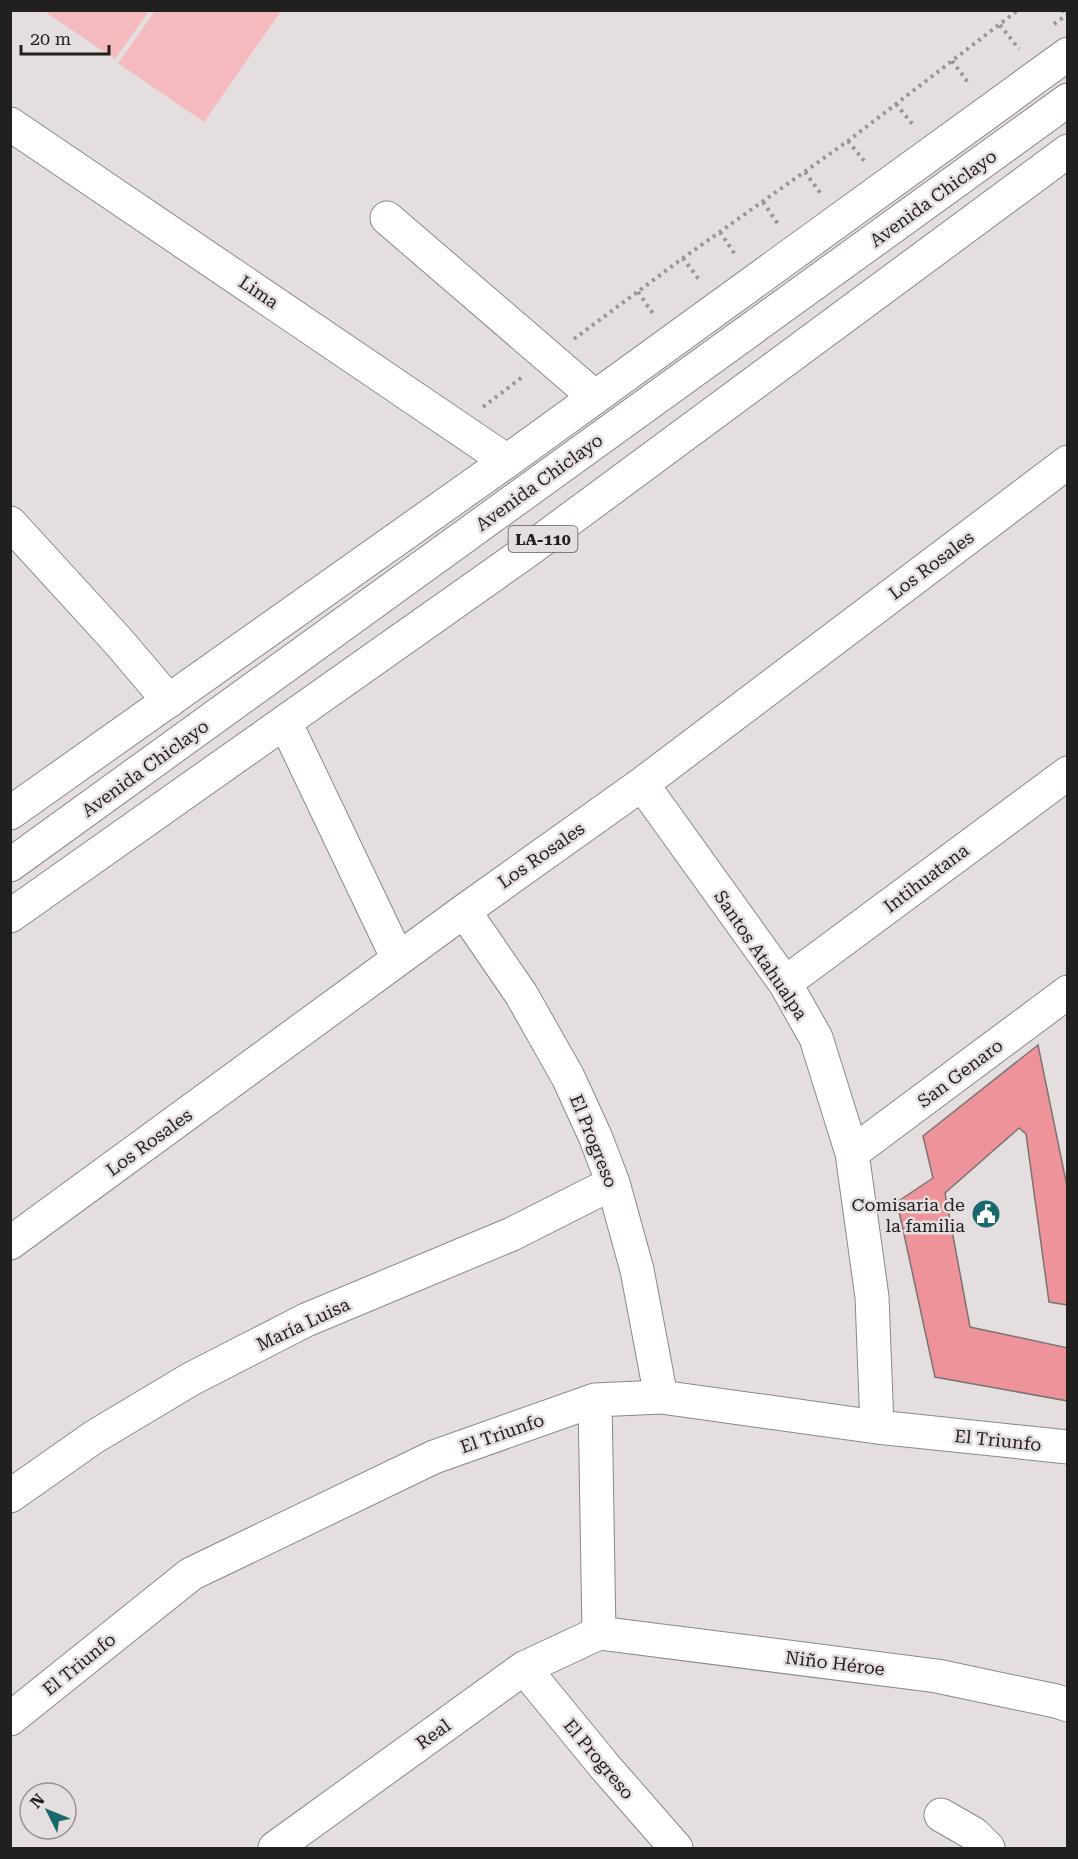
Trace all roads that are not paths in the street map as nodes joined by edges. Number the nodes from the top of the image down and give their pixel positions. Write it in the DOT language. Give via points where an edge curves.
graph roads {
  1 [pos="1068,54"];
  2 [pos="1068,100"];
  3 [pos="10,124"];
  4 [pos="1068,151"];
  5 [pos="387,218"];
  6 [pos="595,397"];
  7 [pos="507,461"];
  8 [pos="1068,462"];
  9 [pos="10,523"];
  10 [pos="169,701"];
  11 [pos="285,722"];
  12 [pos="1068,773"];
  13 [pos="642,784"];
  14 [pos="10,813"];
  15 [pos="10,865"];
  16 [pos="464,910"];
  17 [pos="10,916"];
  18 [pos="398,959"];
  19 [pos="785,983"];
  20 [pos="1068,992"];
  21 [pos="852,1153"];
  22 [pos="613,1182"];
  23 [pos="10,1243"];
  24 [pos="661,1397"];
  25 [pos="595,1400"];
  26 [pos="877,1427"];
  27 [pos="1068,1448"];
  28 [pos="10,1496"];
  29 [pos="599,1633"];
  30 [pos="524,1668"];
  31 [pos="1068,1705"];
  32 [pos="10,1719"];
  33 [pos="941,1815"];
  34 [pos="275,1848"];
  35 [pos="676,1848"];
  36 [pos="988,1848"];
  1 -- 6 [label="street, Avenida Chiclayo"];
  2 -- 15 [label="street, Avenida Chiclayo"];
  3 -- 7 [label="street, Lima"];
  4 -- 11 [label="street, LA-110" via="527,551"];
  5 -- 6 [label="street"];
  6 -- 7 [label="street, Avenida Chiclayo"];
  7 -- 10 [label="street, Avenida Chiclayo"];
  8 -- 13 [label="street, Los Rosales"];
  9 -- 10 [label="street"];
  10 -- 14 [label="street, Avenida Chiclayo"];
  11 -- 17 [label="street, LA-110"];
  11 -- 18 [label="street"];
  12 -- 19 [label="street, Intihuatana"];
  13 -- 16 [label="street, Los Rosales"];
  13 -- 19 [label="street, Santos Atahualpa"];
  16 -- 18 [label="street, Los Rosales"];
  16 -- 22 [label="street, El Progreso" via="521,994 568,1077"];
  18 -- 23 [label="street, Los Rosales"];
  19 -- 21 [label="street, Santos Atahualpa" via="816,1038"];
  20 -- 21 [label="street, San Genaro"];
  21 -- 26 [label="street, Santos Atahualpa" via="872,1297"];
  22 -- 24 [label="street, El Progreso" via="637,1270"];
  22 -- 28 [label="street, María Luisa" via="512,1234 306,1320 191,1379 94,1437"];
  24 -- 25 [label="street, El Triunfo"];
  24 -- 26 [label="street, El Triunfo"];
  25 -- 29 [label="street"];
  25 -- 32 [label="street, El Triunfo" via="434,1457 191,1574"];
  26 -- 27 [label="street, El Triunfo"];
  29 -- 30 [label="street, Real"];
  29 -- 31 [label="street, Niño Héroe" via="937,1676"];
  30 -- 34 [label="street, Real"];
  30 -- 35 [label="street, El Progreso"];
  33 -- 36 [label="street" via="974,1834"];
}
